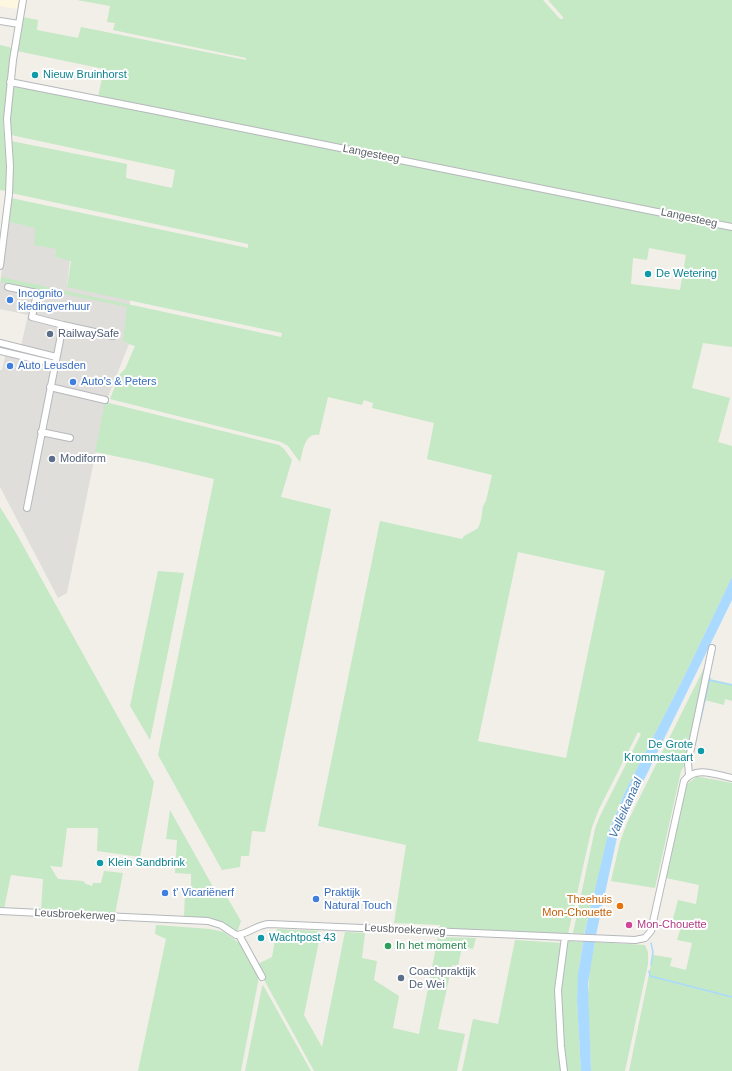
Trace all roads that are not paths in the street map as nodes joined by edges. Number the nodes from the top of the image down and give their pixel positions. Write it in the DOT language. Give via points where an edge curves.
graph roads {
  1 [pos="23,0"];
  2 [pos="0,21"];
  3 [pos="18,24"];
  4 [pos="10,82"];
  5 [pos="732,227"];
  6 [pos="0,266"];
  7 [pos="8,287"];
  8 [pos="63,324"];
  9 [pos="113,336"];
  10 [pos="0,343"];
  11 [pos="0,350"];
  12 [pos="56,357"];
  13 [pos="55,364"];
  14 [pos="50,387"];
  15 [pos="105,400"];
  16 [pos="41,432"];
  17 [pos="70,438"];
  18 [pos="27,508"];
  19 [pos="712,650"];
  20 [pos="690,775"];
  21 [pos="732,778"];
  22 [pos="0,911"];
  23 [pos="239,935"];
  24 [pos="565,937"];
  25 [pos="262,978"];
  26 [pos="564,1071"];
  1 -- 3 [label="street"];
  2 -- 3 [label="street"];
  3 -- 4 [label="street"];
  4 -- 5 [label="street, Langesteeg"];
  4 -- 6 [label="street" via="7,124 9,194"];
  7 -- 8 [label="street" via="37,293 32,317"];
  8 -- 9 [label="street"];
  8 -- 12 [label="street"];
  10 -- 12 [label="street"];
  11 -- 13 [label="street"];
  12 -- 13 [label="street"];
  13 -- 14 [label="street"];
  14 -- 15 [label="street"];
  14 -- 16 [label="street"];
  16 -- 17 [label="street"];
  16 -- 18 [label="street"];
  19 -- 20 [label="street, Leusbroekerweg" via="688,763"];
  20 -- 21 [label="street" via="701,772"];
  20 -- 24 [label="street, Leusbroekerweg" via="683,784 650,931 645,938 636,940"];
  22 -- 23 [label="street, Leusbroekerweg" via="208,921"];
  23 -- 24 [label="street, Leusbroekerweg" via="270,924"];
  23 -- 25 [label="street"];
  24 -- 26 [label="street" via="558,990"];
}
